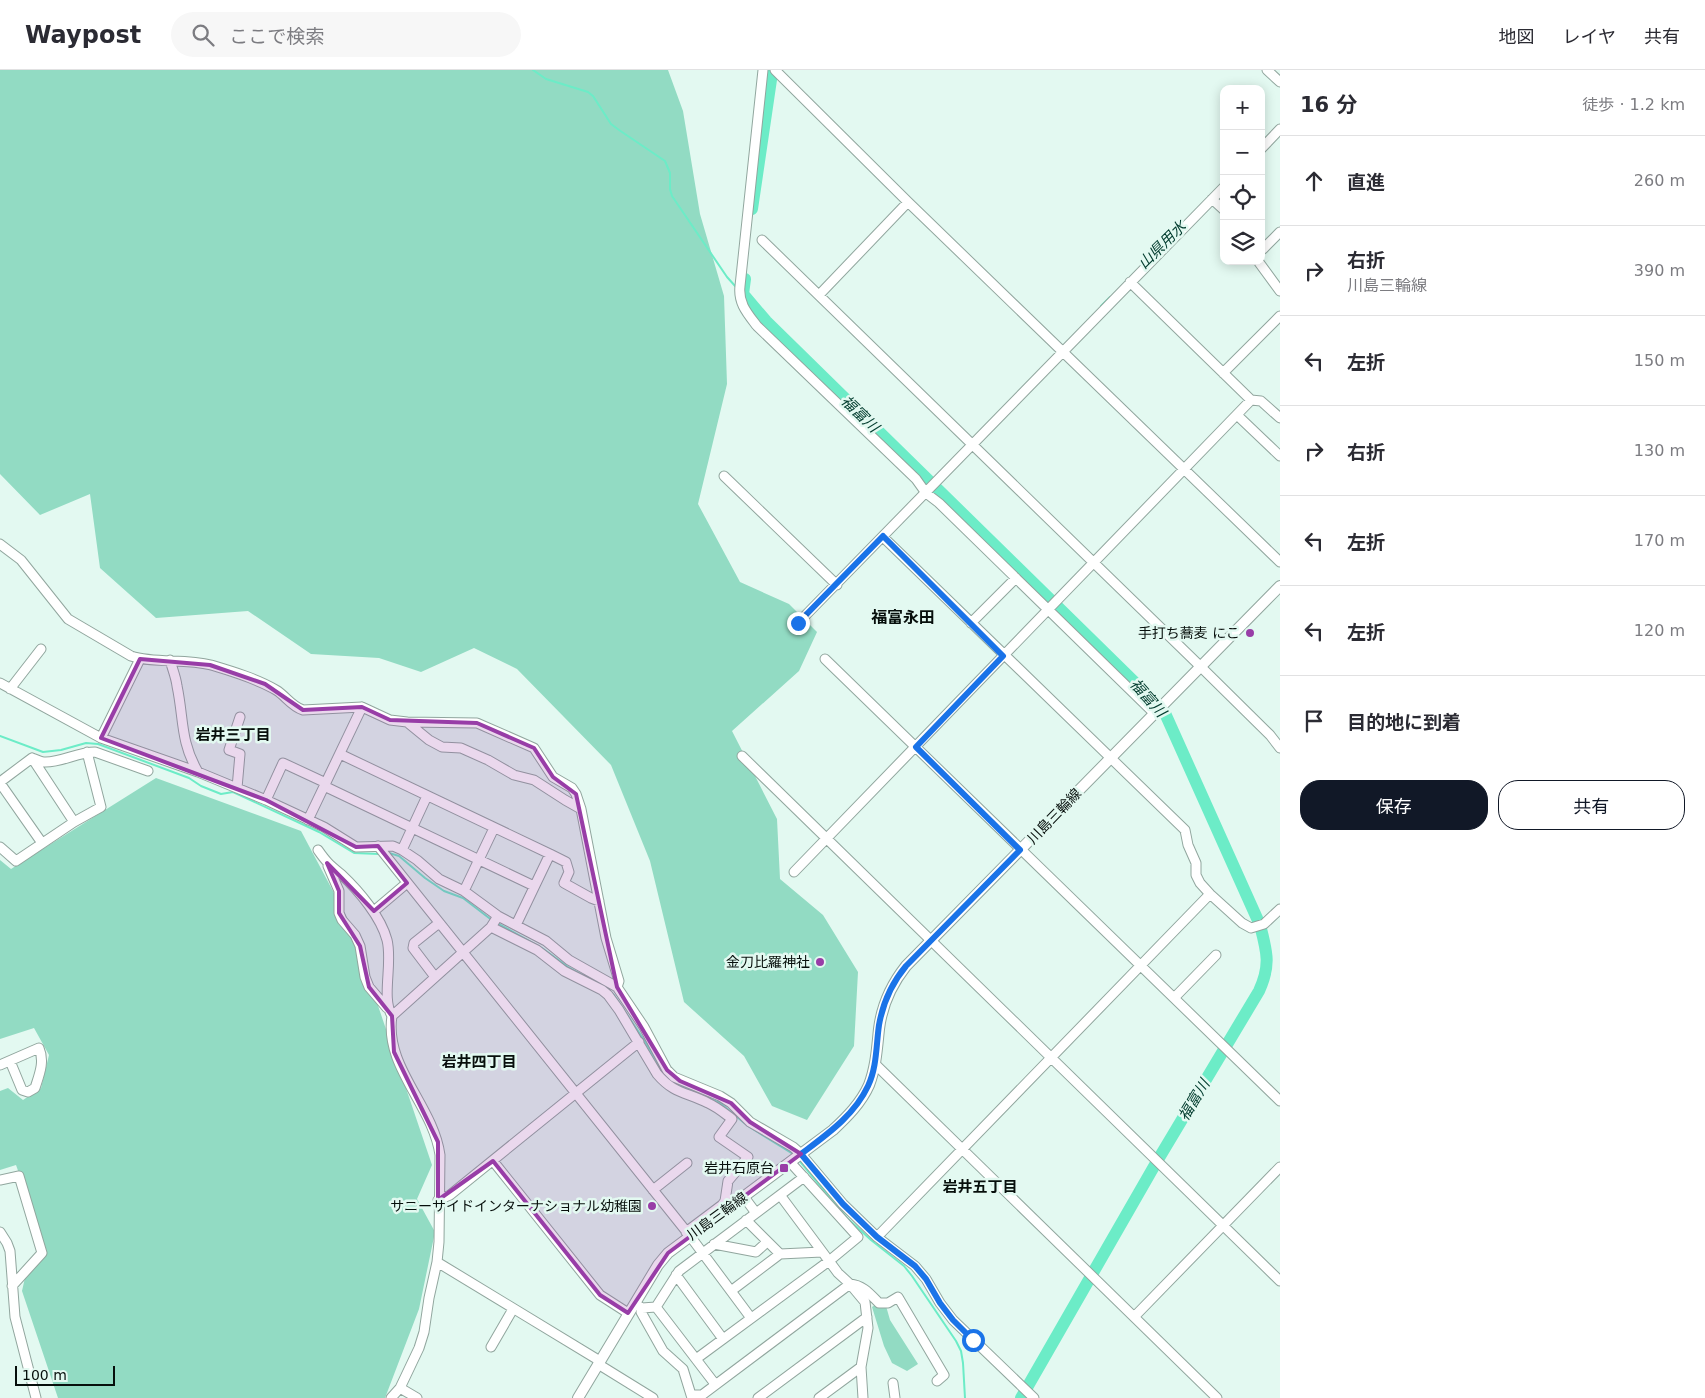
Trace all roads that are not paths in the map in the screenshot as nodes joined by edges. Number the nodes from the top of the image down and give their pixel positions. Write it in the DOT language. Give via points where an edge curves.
graph roads {
  1 [pos="763,70"];
  2 [pos="775,70"];
  3 [pos="1267,70"];
  4 [pos="1280,82"];
  5 [pos="1280,129"];
  6 [pos="1265,145"];
  7 [pos="1220,192"];
  8 [pos="1212,199"];
  9 [pos="908,202"];
  10 [pos="1220,206"];
  11 [pos="1280,232"];
  12 [pos="762,240"];
  13 [pos="1265,246"];
  14 [pos="1261,265"];
  15 [pos="1130,282"];
  16 [pos="1280,291"];
  17 [pos="819,295"];
  18 [pos="1280,316"];
  19 [pos="1062,352"];
  20 [pos="1223,374"];
  21 [pos="1252,400"];
  22 [pos="1237,415"];
  23 [pos="1280,418"];
  24 [pos="972,444"];
  25 [pos="1280,456"];
  26 [pos="1184,470"];
  27 [pos="724,476"];
  28 [pos="927,492"];
  29 [pos="883,536"];
  30 [pos="0,544"];
  31 [pos="1280,562"];
  32 [pos="1094,563"];
  33 [pos="1016,578"];
  34 [pos="836,585"];
  35 [pos="1280,586"];
  36 [pos="1049,609"];
  37 [pos="798,623"];
  38 [pos="971,623"];
  39 [pos="41,649"];
  40 [pos="1003,656"];
  41 [pos="140,659"];
  42 [pos="825,659"];
  43 [pos="170,660"];
  44 [pos="1201,667"];
  45 [pos="0,683"];
  46 [pos="10,689"];
  47 [pos="362,707"];
  48 [pos="1155,712"];
  49 [pos="240,717"];
  50 [pos="406,722"];
  51 [pos="101,738"];
  52 [pos="916,747"];
  53 [pos="1280,748"];
  54 [pos="87,752"];
  55 [pos="340,754"];
  56 [pos="742,756"];
  57 [pos="32,758"];
  58 [pos="1110,758"];
  59 [pos="148,771"];
  60 [pos="198,772"];
  61 [pos="0,782"];
  62 [pos="325,785"];
  63 [pos="237,788"];
  64 [pos="427,796"];
  65 [pos="266,800"];
  66 [pos="581,809"];
  67 [pos="308,820"];
  68 [pos="74,822"];
  69 [pos="412,828"];
  70 [pos="494,828"];
  71 [pos="826,839"];
  72 [pos="42,843"];
  73 [pos="0,847"];
  74 [pos="318,850"];
  75 [pos="402,850"];
  76 [pos="1020,850"];
  77 [pos="382,852"];
  78 [pos="550,854"];
  79 [pos="479,860"];
  80 [pos="327,863"];
  81 [pos="794,872"];
  82 [pos="407,883"];
  83 [pos="534,886"];
  84 [pos="464,891"];
  85 [pos="1210,894"];
  86 [pos="599,901"];
  87 [pos="374,911"];
  88 [pos="1277,917"];
  89 [pos="495,922"];
  90 [pos="439,923"];
  91 [pos="516,925"];
  92 [pos="931,941"];
  93 [pos="463,953"];
  94 [pos="1216,955"];
  95 [pos="1141,966"];
  96 [pos="435,977"];
  97 [pos="617,987"];
  98 [pos="1174,998"];
  99 [pos="389,1012"];
  100 [pos="639,1042"];
  101 [pos="1052,1059"];
  102 [pos="10,1061"];
  103 [pos="875,1064"];
  104 [pos="0,1065"];
  105 [pos="575,1093"];
  106 [pos="1280,1101"];
  107 [pos="962,1150"];
  108 [pos="796,1158"];
  109 [pos="493,1161"];
  110 [pos="687,1163"];
  111 [pos="1280,1167"];
  112 [pos="804,1177"];
  113 [pos="0,1180"];
  114 [pos="653,1190"];
  115 [pos="780,1195"];
  116 [pos="744,1196"];
  117 [pos="438,1200"];
  118 [pos="756,1213"];
  119 [pos="746,1220"];
  120 [pos="1223,1226"];
  121 [pos="0,1233"];
  122 [pos="688,1234"];
  123 [pos="877,1237"];
  124 [pos="767,1242"];
  125 [pos="714,1244"];
  126 [pos="822,1252"];
  127 [pos="702,1253"];
  128 [pos="780,1254"];
  129 [pos="828,1261"];
  130 [pos="437,1262"];
  131 [pos="676,1275"];
  132 [pos="1280,1281"];
  133 [pos="850,1284"];
  134 [pos="12,1286"];
  135 [pos="731,1291"];
  136 [pos="638,1306"];
  137 [pos="656,1307"];
  138 [pos="513,1309"];
  139 [pos="628,1313"];
  140 [pos="867,1317"];
  141 [pos="1134,1317"];
  142 [pos="751,1318"];
  143 [pos="723,1339"];
  144 [pos="491,1347"];
  145 [pos="696,1359"];
  146 [pos="599,1362"];
  147 [pos="861,1367"];
  148 [pos="937,1381"];
  149 [pos="715,1384"];
  150 [pos="893,1384"];
  151 [pos="400,1388"];
  152 [pos="692,1396"];
  153 [pos="1032,1397"];
  154 [pos="36,1398"];
  155 [pos="391,1398"];
  156 [pos="417,1398"];
  157 [pos="578,1398"];
  158 [pos="653,1398"];
  159 [pos="758,1398"];
  160 [pos="819,1398"];
  161 [pos="863,1398"];
  162 [pos="895,1398"];
  163 [pos="1217,1398"];
  1 -- 28 [label="street" via="739,290 745,310 757,326"];
  2 -- 9 [label="street"];
  3 -- 4 [label="street"];
  5 -- 6 [label="street"];
  7 -- 8 [label="street"];
  8 -- 10 [label="street"];
  8 -- 15 [label="street"];
  9 -- 17 [label="street"];
  9 -- 19 [label="street"];
  11 -- 13 [label="street"];
  12 -- 17 [label="street"];
  14 -- 16 [label="street"];
  15 -- 19 [label="street"];
  15 -- 20 [label="street"];
  17 -- 24 [label="street"];
  18 -- 20 [label="street"];
  19 -- 24 [label="street"];
  19 -- 26 [label="street"];
  20 -- 21 [label="street"];
  21 -- 22 [label="street"];
  21 -- 23 [label="street" via="1261,401"];
  22 -- 25 [label="street"];
  22 -- 26 [label="street"];
  24 -- 28 [label="street"];
  24 -- 32 [label="street"];
  26 -- 31 [label="street"];
  26 -- 32 [label="street"];
  27 -- 34 [label="street"];
  28 -- 29 [label="street"];
  28 -- 33 [label="street"];
  29 -- 34 [label="street"];
  29 -- 38 [label="street"];
  30 -- 41 [label="street" via="21,560 68,619"];
  32 -- 36 [label="street"];
  32 -- 44 [label="street"];
  33 -- 36 [label="street"];
  33 -- 38 [label="street"];
  34 -- 37 [label="street"];
  35 -- 44 [label="main road, 川島三輪線"];
  36 -- 40 [label="street"];
  36 -- 48 [label="street"];
  38 -- 40 [label="street"];
  39 -- 46 [label="street"];
  40 -- 52 [label="street"];
  40 -- 58 [label="street"];
  41 -- 43 [label="street"];
  41 -- 51 [label="street"];
  42 -- 52 [label="street"];
  43 -- 47 [label="street" via="210,665 265,684 294,707 303,710"];
  43 -- 60 [label="street" via="184,740"];
  44 -- 48 [label="main road, 川島三輪線"];
  44 -- 53 [label="street"];
  45 -- 46 [label="street"];
  46 -- 51 [label="street"];
  47 -- 50 [label="street" via="390,720"];
  47 -- 55 [label="street"];
  48 -- 58 [label="main road, 川島三輪線"];
  49 -- 63 [label="street" via="229,750 240,754"];
  50 -- 66 [label="street" via="442,747 461,748 514,775 534,780"];
  50 -- 66 [label="street" via="477,723 528,744 553,777 572,788"];
  51 -- 60 [label="street"];
  52 -- 71 [label="street"];
  52 -- 76 [label="street"];
  54 -- 57 [label="street" via="43,762"];
  54 -- 59 [label="street"];
  54 -- 68 [label="street" via="101,807"];
  55 -- 62 [label="street"];
  55 -- 64 [label="street"];
  56 -- 71 [label="street"];
  57 -- 61 [label="street"];
  57 -- 68 [label="street"];
  58 -- 76 [label="main road, 川島三輪線"];
  58 -- 85 [label="street" via="1185,830 1196,863 1196,875"];
  60 -- 63 [label="street"];
  61 -- 72 [label="street"];
  62 -- 65 [label="street" via="283,763"];
  62 -- 67 [label="street"];
  62 -- 69 [label="street"];
  63 -- 65 [label="street"];
  64 -- 69 [label="street"];
  64 -- 70 [label="street"];
  65 -- 67 [label="street"];
  66 -- 86 [label="street"];
  67 -- 77 [label="street" via="356,847"];
  68 -- 72 [label="street"];
  69 -- 75 [label="street"];
  69 -- 79 [label="street"];
  70 -- 78 [label="street"];
  70 -- 79 [label="street"];
  71 -- 81 [label="street"];
  71 -- 92 [label="street"];
  72 -- 73 [label="street" via="16,861"];
  74 -- 80 [label="street"];
  75 -- 77 [label="street" via="393,846"];
  75 -- 84 [label="street" via="439,879"];
  76 -- 92 [label="main road, 川島三輪線"];
  76 -- 95 [label="street"];
  77 -- 82 [label="street"];
  78 -- 83 [label="street"];
  78 -- 86 [label="street" via="566,862 570,872 564,883"];
  79 -- 83 [label="street"];
  79 -- 84 [label="street"];
  80 -- 87 [label="street"];
  80 -- 99 [label="street" via="339,891 339,913 360,946 369,987"];
  82 -- 87 [label="street"];
  82 -- 90 [label="street"];
  83 -- 91 [label="street"];
  84 -- 89 [label="street"];
  85 -- 88 [label="street" via="1251,928"];
  85 -- 95 [label="street"];
  86 -- 97 [label="street" via="619,981"];
  87 -- 99 [label="street" via="387,940 390,960"];
  89 -- 91 [label="street"];
  89 -- 93 [label="street"];
  89 -- 100 [label="street" via="564,971 602,990"];
  90 -- 93 [label="street"];
  90 -- 96 [label="street" via="414,943 413,948"];
  91 -- 97 [label="street"];
  92 -- 101 [label="street"];
  92 -- 103 [label="main road, 川島三輪線" via="894,981 886,997"];
  93 -- 96 [label="street"];
  93 -- 105 [label="street"];
  94 -- 98 [label="street"];
  95 -- 98 [label="street"];
  95 -- 101 [label="street"];
  96 -- 99 [label="street"];
  97 -- 108 [label="street" via="674,1077 731,1103 750,1122 793,1147"];
  98 -- 106 [label="street"];
  99 -- 117 [label="street" via="394,1052 438,1142"];
  100 -- 105 [label="street"];
  100 -- 122 [label="street" via="657,1074 672,1088 707,1102 732,1119 719,1137 748,1157 728,1181 722,1205"];
  101 -- 107 [label="street"];
  101 -- 120 [label="street"];
  102 -- 102 [label="street" via="39,1048 42,1062 35,1088 28,1092 22,1090"];
  102 -- 104 [label="street"];
  103 -- 107 [label="street"];
  103 -- 108 [label="main road, 川島三輪線" via="868,1085 849,1114"];
  105 -- 109 [label="street"];
  105 -- 114 [label="street"];
  107 -- 123 [label="street"];
  107 -- 141 [label="street"];
  108 -- 112 [label="street"];
  108 -- 116 [label="main road, 川島三輪線"];
  108 -- 123 [label="street"];
  109 -- 117 [label="street" via="450,1195"];
  109 -- 139 [label="street" via="600,1295"];
  110 -- 114 [label="street"];
  111 -- 120 [label="street"];
  112 -- 115 [label="street"];
  112 -- 129 [label="street" via="858,1237"];
  113 -- 134 [label="street" via="19,1176 42,1253"];
  114 -- 122 [label="street"];
  115 -- 118 [label="street"];
  115 -- 126 [label="street"];
  116 -- 118 [label="street"];
  116 -- 122 [label="main road, 川島三輪線"];
  117 -- 130 [label="street"];
  118 -- 119 [label="street"];
  119 -- 124 [label="street"];
  119 -- 125 [label="street"];
  120 -- 132 [label="street"];
  120 -- 141 [label="street"];
  121 -- 134 [label="street" via="10,1252"];
  122 -- 127 [label="street"];
  122 -- 136 [label="main road, 川島三輪線" via="658,1265"];
  123 -- 153 [label="street" via="915,1266 953,1320"];
  124 -- 125 [label="street" via="756,1252"];
  124 -- 128 [label="street"];
  125 -- 127 [label="street"];
  126 -- 128 [label="street"];
  126 -- 129 [label="street"];
  127 -- 131 [label="street"];
  127 -- 135 [label="street"];
  128 -- 135 [label="street"];
  129 -- 133 [label="street"];
  129 -- 142 [label="street"];
  130 -- 138 [label="street"];
  130 -- 151 [label="street" via="420,1348"];
  131 -- 137 [label="street"];
  131 -- 143 [label="street"];
  133 -- 140 [label="street" via="864,1302"];
  133 -- 148 [label="street" via="858,1284 883,1303 898,1297 944,1375"];
  133 -- 149 [label="street"];
  134 -- 154 [label="street" via="15,1317"];
  135 -- 142 [label="street"];
  136 -- 137 [label="street"];
  136 -- 139 [label="main road, 川島三輪線"];
  136 -- 152 [label="street" via="663,1351 683,1370"];
  137 -- 145 [label="street"];
  138 -- 144 [label="street"];
  138 -- 146 [label="street"];
  139 -- 146 [label="main road, 川島三輪線"];
  140 -- 147 [label="street"];
  140 -- 159 [label="street"];
  141 -- 163 [label="street"];
  142 -- 143 [label="street"];
  143 -- 145 [label="street"];
  145 -- 149 [label="street"];
  146 -- 157 [label="main road, 川島三輪線"];
  146 -- 158 [label="street"];
  147 -- 160 [label="street"];
  147 -- 161 [label="street"];
  149 -- 152 [label="street" via="702,1395"];
  150 -- 162 [label="street"];
  151 -- 155 [label="street"];
  151 -- 156 [label="street"];
}
